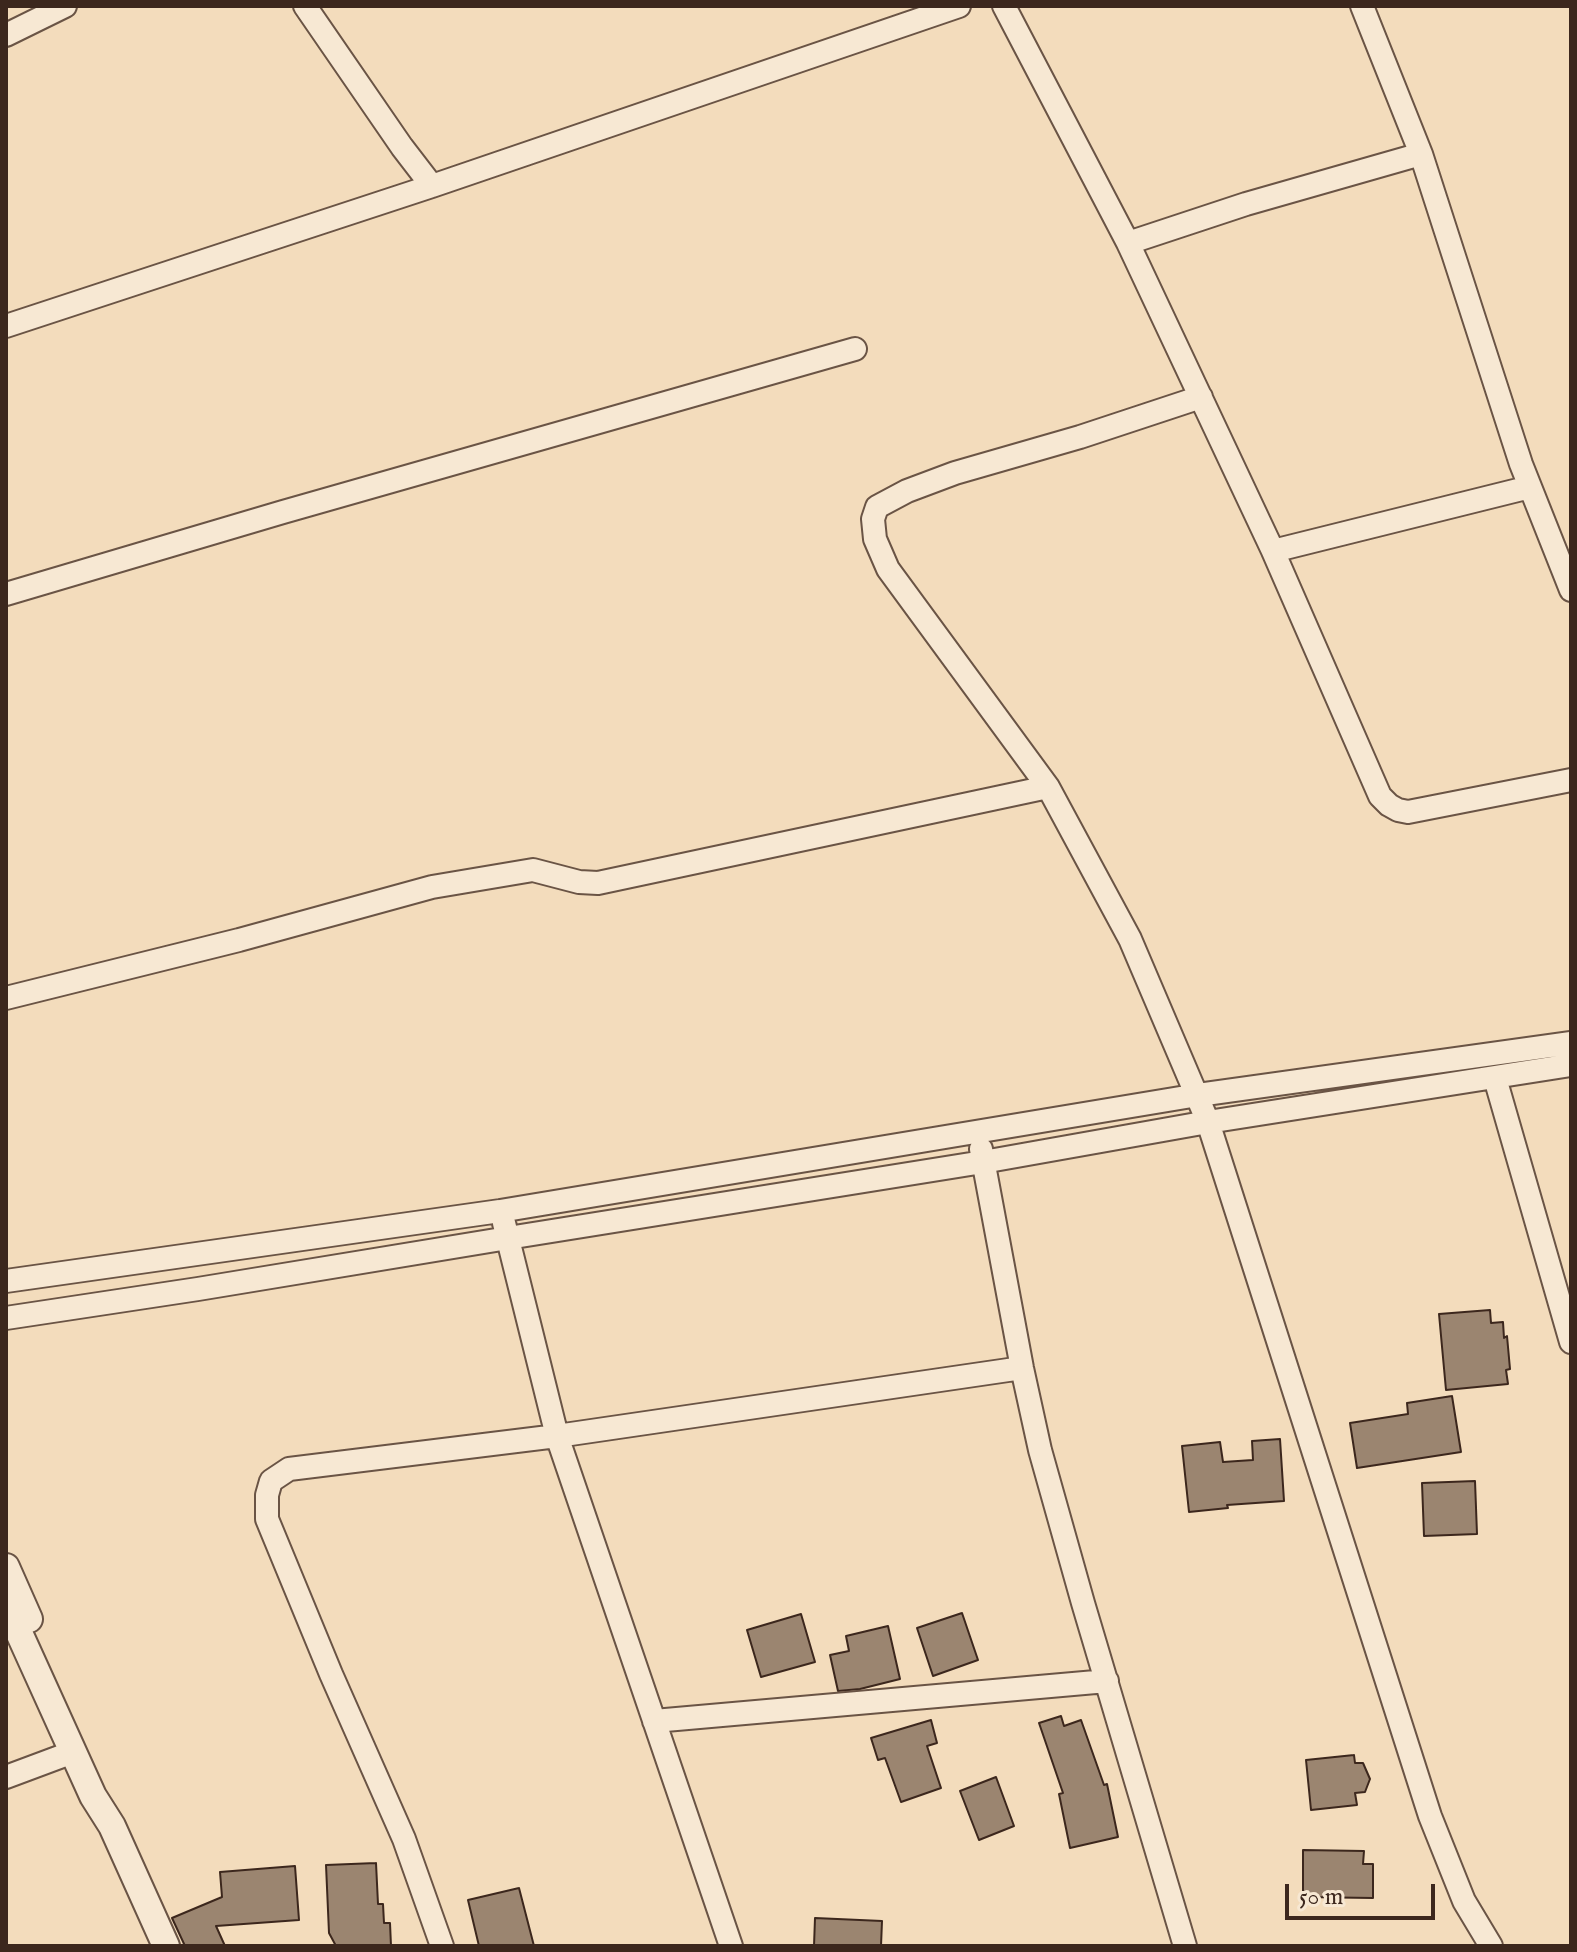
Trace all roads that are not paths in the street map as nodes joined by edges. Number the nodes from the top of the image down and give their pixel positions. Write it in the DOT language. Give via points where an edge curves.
graph roads {
  1 [pos="65,6"];
  2 [pos="305,6"];
  3 [pos="959,6"];
  4 [pos="1004,6"];
  5 [pos="1362,6"];
  6 [pos="6,35"];
  7 [pos="1421,154"];
  8 [pos="432,186"];
  9 [pos="1128,243"];
  10 [pos="6,326"];
  11 [pos="855,349"];
  12 [pos="1201,397"];
  13 [pos="1530,487"];
  14 [pos="1273,551"];
  15 [pos="1571,590"];
  16 [pos="6,594"];
  17 [pos="1571,780"];
  18 [pos="1048,787"];
  19 [pos="6,998"];
  20 [pos="1571,1043"];
  21 [pos="1571,1065"];
  22 [pos="1495,1078"];
  23 [pos="1198,1095"];
  24 [pos="1208,1122"];
  25 [pos="978,1133"];
  26 [pos="983,1162"];
  27 [pos="500,1211"];
  28 [pos="508,1238"];
  29 [pos="6,1281"];
  30 [pos="6,1318"];
  31 [pos="1571,1342"];
  32 [pos="1022,1368"];
  33 [pos="557,1436"];
  34 [pos="6,1567"];
  35 [pos="6,1604"];
  36 [pos="1107,1681"];
  37 [pos="654,1721"];
  38 [pos="73,1752"];
  39 [pos="6,1777"];
  40 [pos="112,1826"];
  41 [pos="166,1946"];
  42 [pos="442,1946"];
  43 [pos="731,1946"];
  44 [pos="1185,1946"];
  45 [pos="1491,1946"];
  1 -- 6 [label="street"];
  2 -- 8 [label="street"];
  3 -- 8 [label="street"];
  4 -- 9 [label="street"];
  5 -- 7 [label="street"];
  7 -- 9 [label="street"];
  7 -- 13 [label="street"];
  8 -- 10 [label="street"];
  9 -- 12 [label="street"];
  11 -- 16 [label="street"];
  12 -- 14 [label="street"];
  12 -- 18 [label="street" via="955,473 877,507 875,539 888,569"];
  13 -- 14 [label="street"];
  13 -- 15 [label="street"];
  14 -- 17 [label="street" via="1374,784 1389,805 1408,812"];
  18 -- 19 [label="street" via="598,883 533,870 432,887"];
  18 -- 23 [label="street" via="1130,939"];
  20 -- 23 [label="street"];
  21 -- 22 [label="street"];
  22 -- 24 [label="street"];
  22 -- 31 [label="street"];
  23 -- 24 [label="street"];
  23 -- 25 [label="street"];
  24 -- 26 [label="street"];
  24 -- 45 [label="street" via="1430,1816 1464,1901"];
  25 -- 26 [label="street"];
  25 -- 27 [label="street"];
  26 -- 28 [label="street"];
  26 -- 32 [label="street"];
  27 -- 28 [label="street"];
  27 -- 29 [label="street"];
  28 -- 30 [label="street"];
  28 -- 33 [label="street"];
  32 -- 33 [label="street"];
  32 -- 36 [label="street" via="1040,1450"];
  33 -- 37 [label="street"];
  33 -- 42 [label="street" via="289,1469 271,1481 267,1495 267,1519 404,1839"];
  34 -- 40 [label="street" via="105,1792"];
  35 -- 38 [label="street"];
  36 -- 37 [label="street"];
  36 -- 44 [label="street"];
  37 -- 43 [label="street"];
  38 -- 39 [label="street"];
  38 -- 40 [label="street"];
  40 -- 41 [label="street"];
}
